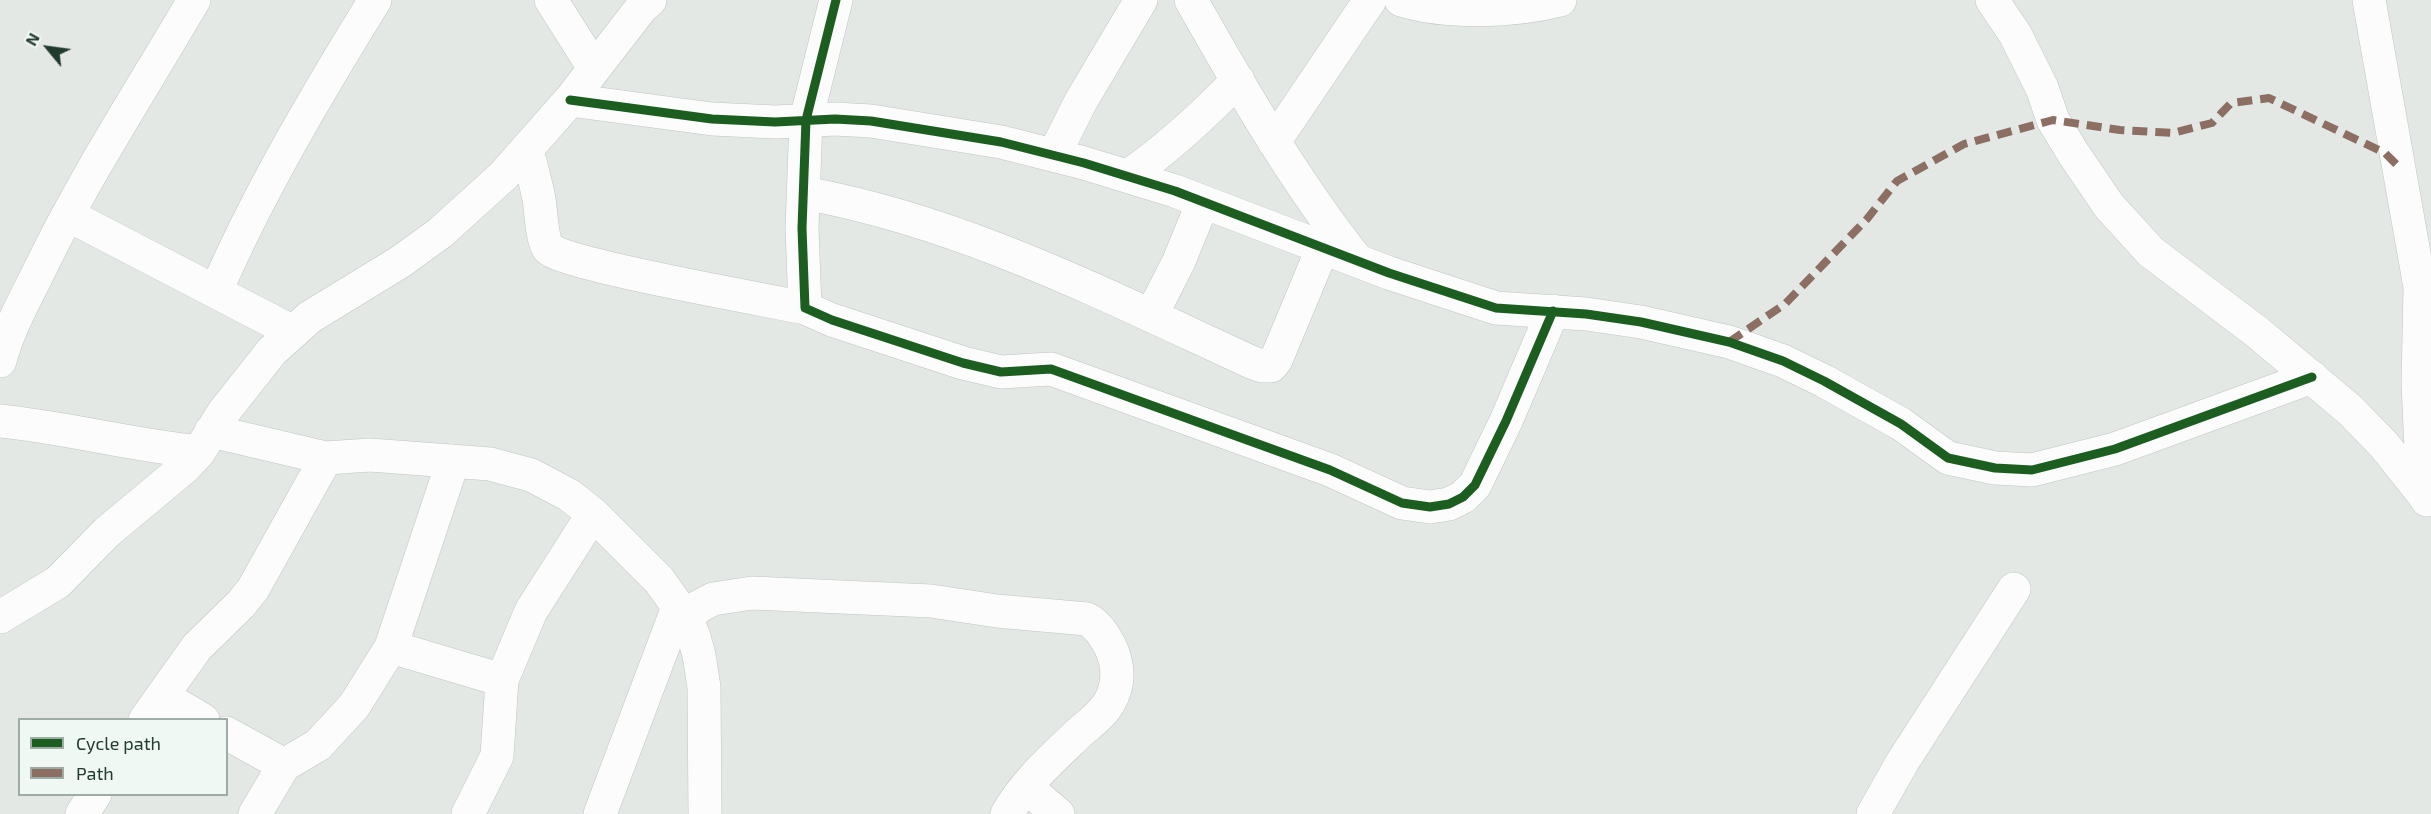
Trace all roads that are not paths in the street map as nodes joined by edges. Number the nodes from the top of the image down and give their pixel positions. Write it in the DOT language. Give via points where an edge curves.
graph roads {
  1 [pos="194,0"];
  2 [pos="375,0"];
  3 [pos="551,0"];
  4 [pos="650,0"];
  5 [pos="837,0"];
  6 [pos="1141,0"];
  7 [pos="1191,0"];
  8 [pos="1370,0"];
  9 [pos="1401,0"];
  10 [pos="1560,0"];
  11 [pos="1992,0"];
  12 [pos="2368,0"];
  13 [pos="594,68"];
  14 [pos="1238,80"];
  15 [pos="570,100"];
  16 [pos="806,120"];
  17 [pos="1274,142"];
  18 [pos="528,150"];
  19 [pos="1054,155"];
  20 [pos="1128,176"];
  21 [pos="804,193"];
  22 [pos="1203,202"];
  23 [pos="68,215"];
  24 [pos="1323,247"];
  25 [pos="1357,260"];
  26 [pos="216,291"];
  27 [pos="805,308"];
  28 [pos="1552,311"];
  29 [pos="1151,316"];
  30 [pos="293,332"];
  31 [pos="0,361"];
  32 [pos="2312,376"];
  33 [pos="0,421"];
  34 [pos="205,442"];
  35 [pos="326,458"];
  36 [pos="453,461"];
  37 [pos="2427,500"];
  38 [pos="593,514"];
  39 [pos="2014,589"];
  40 [pos="682,612"];
  41 [pos="0,616"];
  42 [pos="391,647"];
  43 [pos="502,680"];
  44 [pos="153,708"];
  45 [pos="195,718"];
  46 [pos="228,734"];
  47 [pos="284,765"];
  48 [pos="1026,787"];
  49 [pos="94,796"];
  50 [pos="470,813"];
  51 [pos="82,814"];
  52 [pos="255,814"];
  53 [pos="600,814"];
  54 [pos="705,814"];
  55 [pos="1007,814"];
  56 [pos="1058,814"];
  57 [pos="1873,814"];
  1 -- 23 [label="street"];
  2 -- 26 [label="street" via="251,214"];
  3 -- 13 [label="street"];
  4 -- 13 [label="street"];
  5 -- 16 [label="street"];
  6 -- 19 [label="street"];
  7 -- 14 [label="street"];
  8 -- 17 [label="street"];
  9 -- 10 [label="street" via="1428,7 1478,9"];
  11 -- 32 [label="street" via="2015,34 2053,120 2109,206 2151,252"];
  12 -- 37 [label="street" via="2420,287 2418,383"];
  13 -- 15 [label="street"];
  14 -- 17 [label="street"];
  14 -- 20 [label="street" via="1190,128"];
  15 -- 16 [label="street" via="712,119"];
  15 -- 18 [label="street"];
  16 -- 19 [label="street" via="871,121 934,129"];
  16 -- 21 [label="street"];
  17 -- 25 [label="street"];
  18 -- 27 [label="street" via="546,244 551,252 660,280"];
  18 -- 30 [label="street" via="440,233"];
  19 -- 20 [label="street"];
  20 -- 22 [label="street"];
  21 -- 27 [label="street"];
  21 -- 29 [label="street" via="932,225 1036,263"];
  22 -- 24 [label="street"];
  22 -- 29 [label="street"];
  23 -- 26 [label="street"];
  23 -- 31 [label="street"];
  24 -- 25 [label="street"];
  24 -- 29 [label="street" via="1271,366 1251,362"];
  25 -- 28 [label="street" via="1496,308"];
  26 -- 30 [label="street"];
  27 -- 28 [label="street" via="963,363 1001,372 1051,369 1330,470 1402,503 1430,507 1449,504 1475,485"];
  28 -- 32 [label="street" via="1666,326 1783,361 1901,424 1948,458 1995,468 2032,470 2115,449"];
  30 -- 34 [label="street" via="272,351"];
  32 -- 37 [label="street" via="2384,445"];
  33 -- 34 [label="street" via="158,448"];
  34 -- 35 [label="street"];
  34 -- 41 [label="street" via="165,486 107,532 58,582"];
  35 -- 36 [label="street" via="370,455"];
  35 -- 44 [label="street" via="253,589 196,648"];
  36 -- 38 [label="street" via="490,464 531,475 569,495"];
  36 -- 42 [label="street"];
  38 -- 40 [label="street" via="659,580"];
  38 -- 43 [label="street" via="531,611"];
  39 -- 57 [label="street"];
  40 -- 48 [label="street" via="713,599 752,593 931,601 1087,619 1098,626 1117,660 1113,695 1100,714"];
  40 -- 53 [label="street"];
  40 -- 54 [label="street" via="699,655 704,687"];
  42 -- 43 [label="street"];
  42 -- 47 [label="street" via="354,706 318,745"];
  43 -- 50 [label="street" via="497,756"];
  44 -- 45 [label="street"];
  46 -- 47 [label="street"];
  47 -- 52 [label="street"];
  48 -- 55 [label="street"];
  48 -- 56 [label="street"];
  49 -- 51 [label="street"];
}
